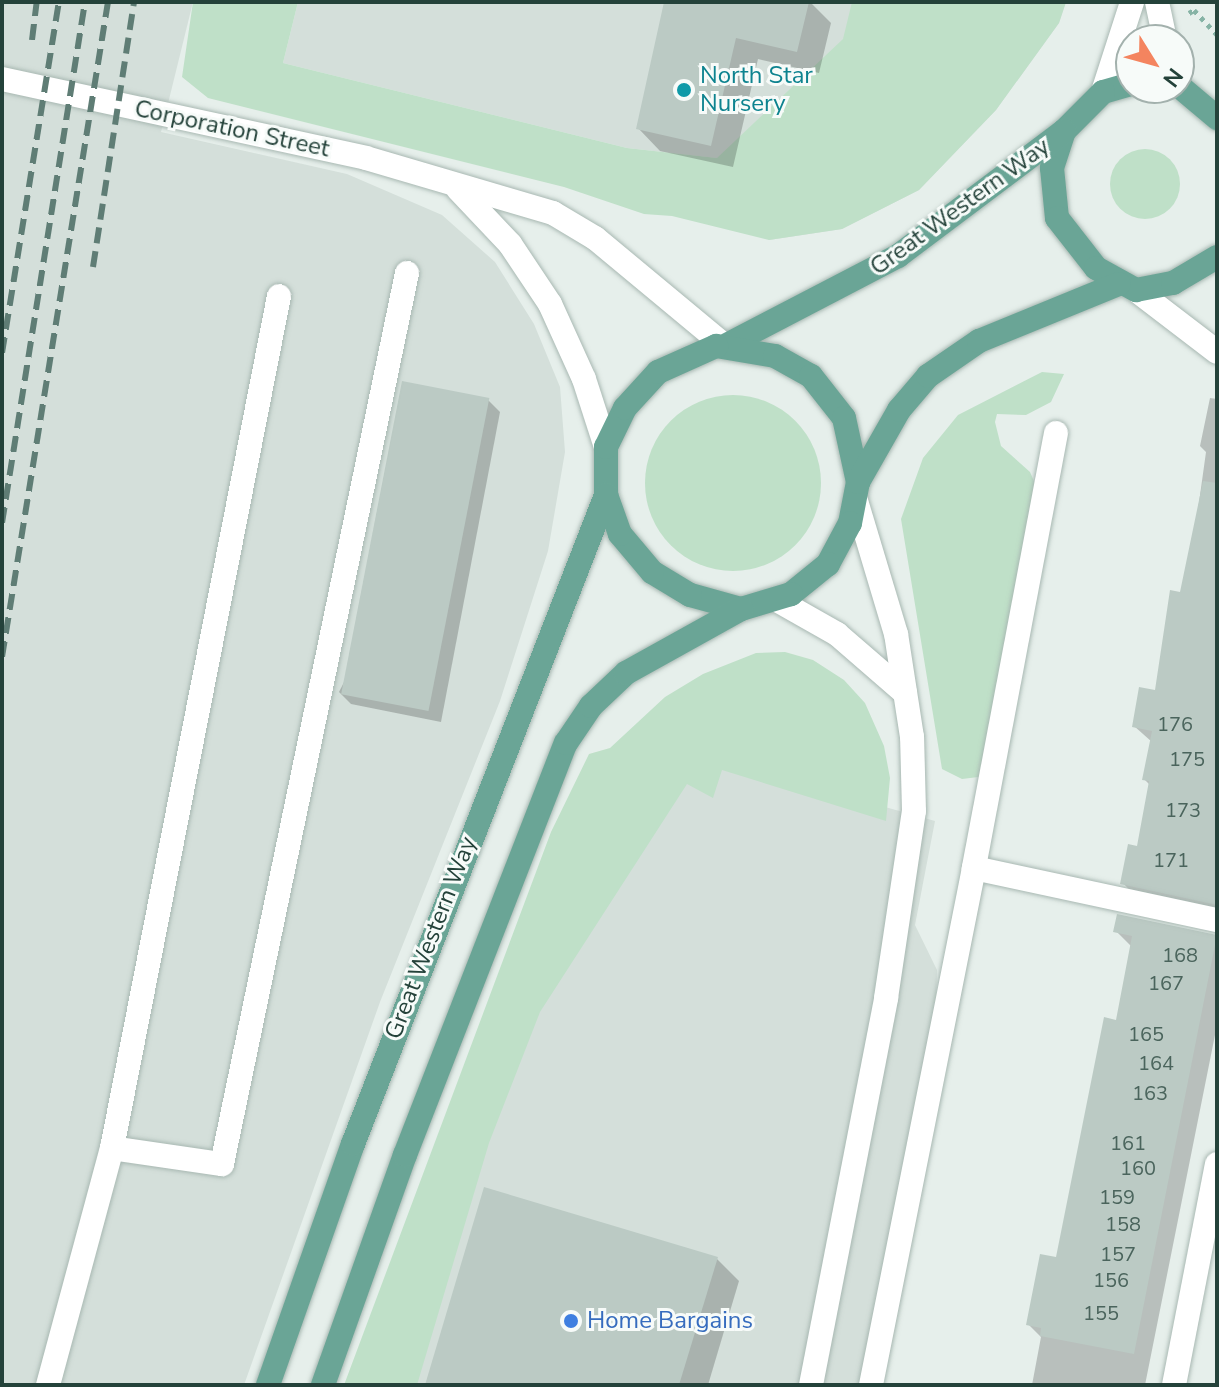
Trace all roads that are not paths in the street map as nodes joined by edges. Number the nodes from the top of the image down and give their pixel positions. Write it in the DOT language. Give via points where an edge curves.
graph roads {
  1 [pos="1132,2"];
  2 [pos="1157,2"];
  3 [pos="1162,24"];
  4 [pos="2,79"];
  5 [pos="1115,89"];
  6 [pos="1195,89"];
  7 [pos="1103,92"];
  8 [pos="1217,92"];
  9 [pos="1195,99"];
  10 [pos="1217,118"];
  11 [pos="1064,131"];
  12 [pos="458,189"];
  13 [pos="1217,257"];
  14 [pos="407,273"];
  15 [pos="1127,287"];
  16 [pos="279,296"];
  17 [pos="725,346"];
  18 [pos="1217,352"];
  19 [pos="1056,433"];
  20 [pos="606,447"];
  21 [pos="857,491"];
  22 [pos="606,495"];
  23 [pos="777,600"];
  24 [pos="741,609"];
  25 [pos="905,693"];
  26 [pos="974,868"];
  27 [pos="1217,920"];
  28 [pos="112,1148"];
  29 [pos="1217,1164"];
  30 [pos="48,1385"];
  31 [pos="268,1385"];
  32 [pos="323,1385"];
  33 [pos="811,1385"];
  34 [pos="871,1385"];
  35 [pos="1174,1385"];
  1 -- 7 [label="street"];
  2 -- 3 [label="street"];
  4 -- 12 [label="street, Corporation Street" via="366,158"];
  5 -- 7 [label="main road"];
  6 -- 8 [label="main road"];
  7 -- 11 [label="main road, Great Western Way"];
  9 -- 10 [label="main road"];
  11 -- 15 [label="main road" via="1052,168 1057,218 1081,253"];
  11 -- 17 [label="main road, Great Western Way" via="898,256"];
  12 -- 17 [label="street, Corporation Street" via="520,201 564,219 633,267"];
  12 -- 20 [label="street, Corporation Street" via="510,244 550,304 584,379"];
  13 -- 15 [label="main road" via="1173,283"];
  14 -- 28 [label="street" via="222,1164"];
  15 -- 18 [label="street"];
  15 -- 21 [label="main road" via="1011,326 952,358 914,390"];
  16 -- 28 [label="street"];
  17 -- 20 [label="main road" via="689,354 658,372 625,408"];
  17 -- 21 [label="main road" via="775,356 817,383 844,418"];
  19 -- 26 [label="street"];
  20 -- 22 [label="main road"];
  21 -- 23 [label="main road" via="828,564"];
  21 -- 25 [label="street" via="889,604"];
  22 -- 24 [label="main road" via="620,534 652,572 690,595"];
  22 -- 31 [label="main road, Great Western Way" via="421,965"];
  23 -- 24 [label="main road"];
  23 -- 25 [label="street" via="837,634"];
  24 -- 32 [label="main road" via="626,673 591,706 566,743 405,1155"];
  25 -- 33 [label="street" via="914,811 884,1011"];
  26 -- 27 [label="street"];
  26 -- 34 [label="street"];
  28 -- 30 [label="street"];
  29 -- 35 [label="street"];
}
